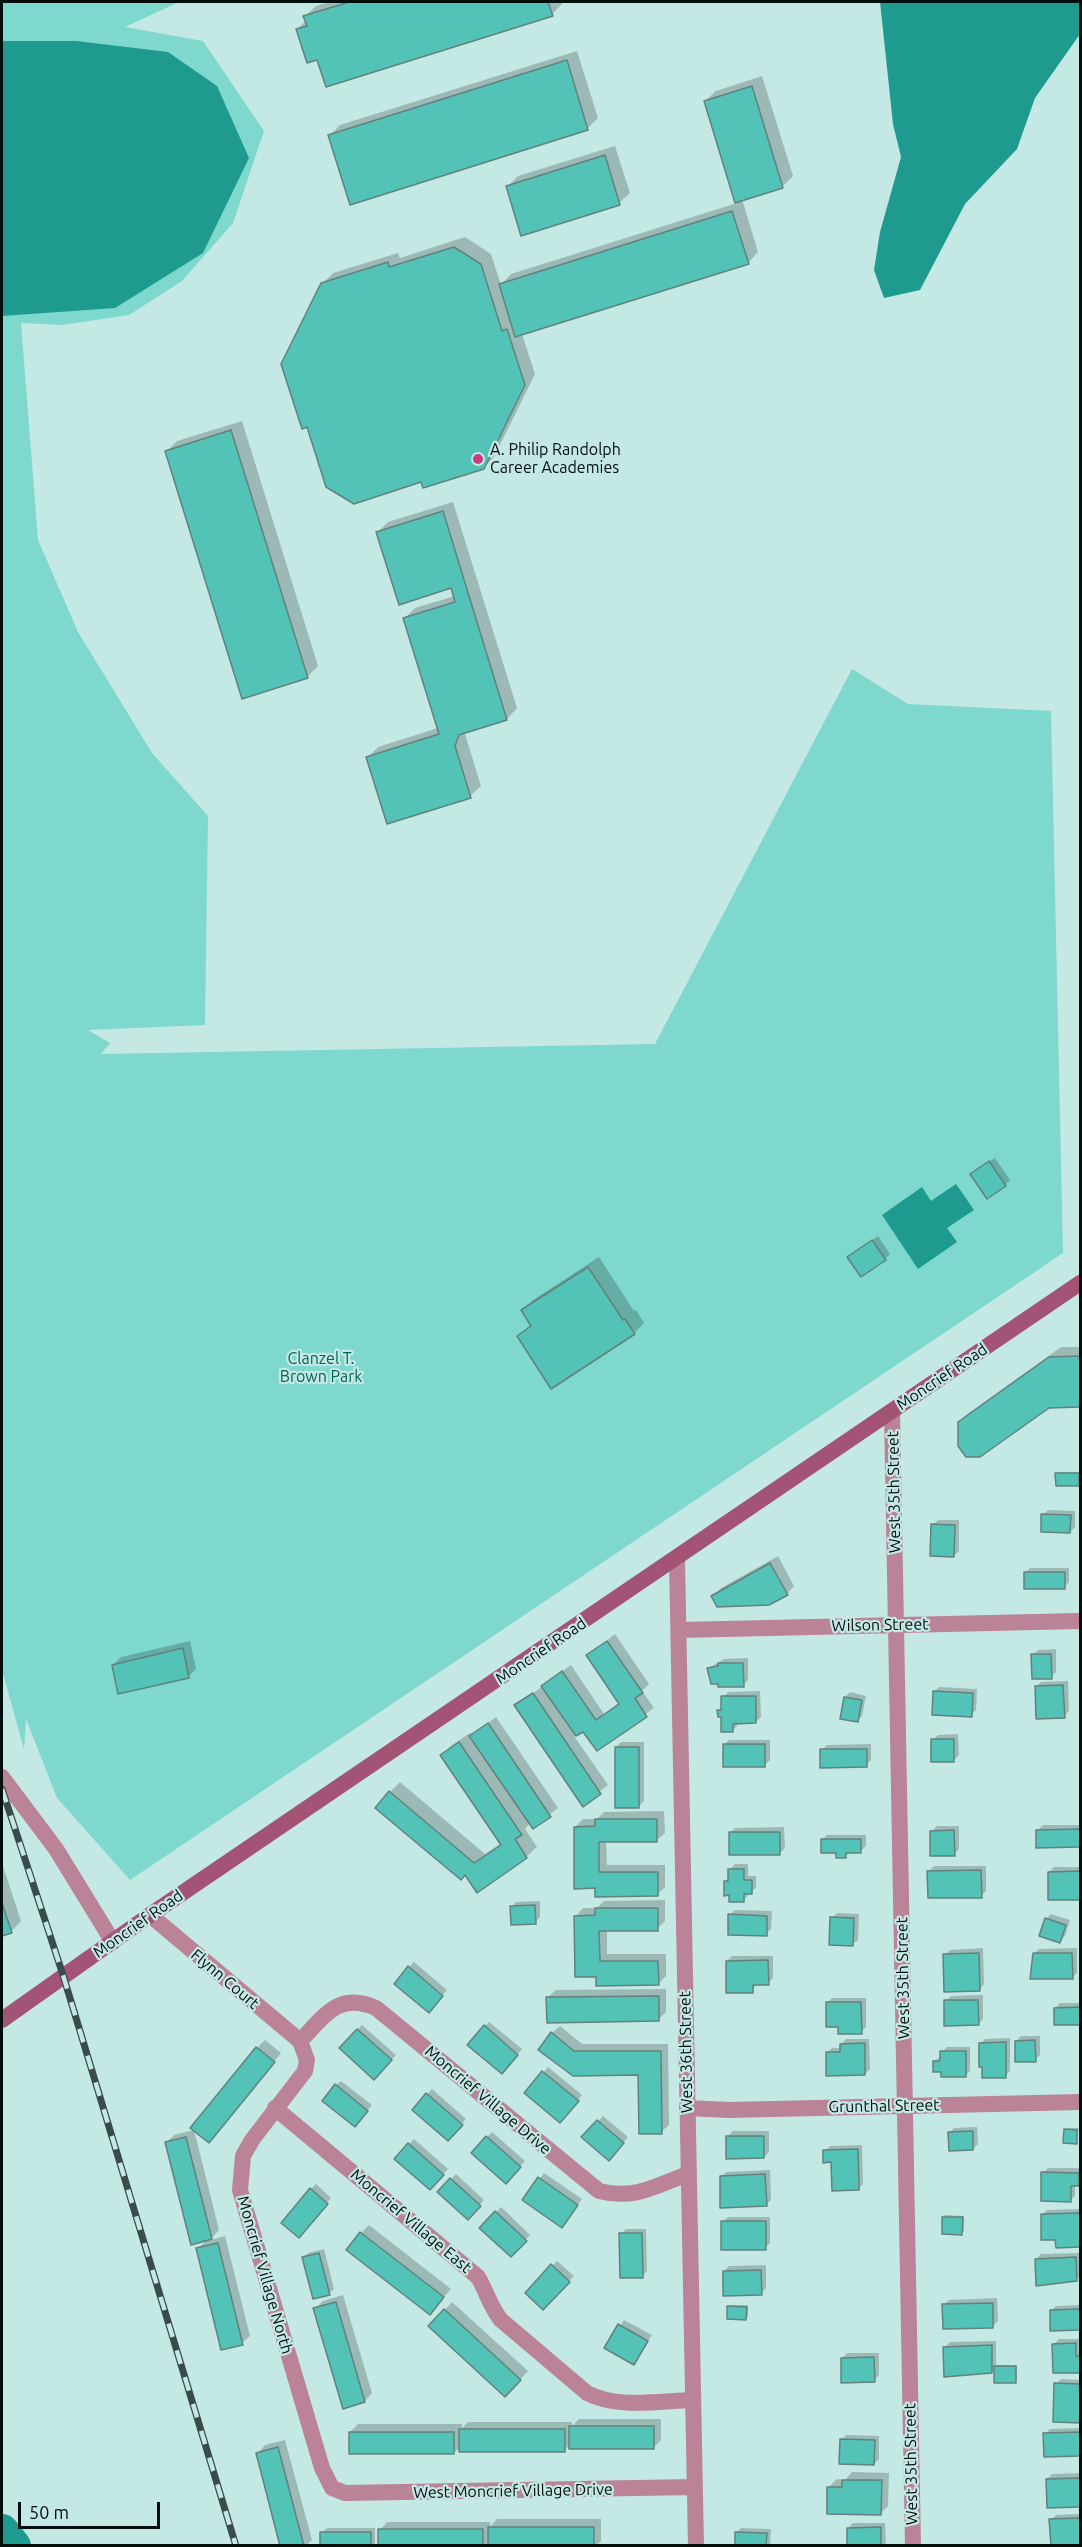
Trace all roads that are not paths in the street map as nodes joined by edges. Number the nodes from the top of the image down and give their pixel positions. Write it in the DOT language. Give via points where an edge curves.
graph roads {
  1 [pos="1080,1283"];
  2 [pos="892,1411"];
  3 [pos="677,1558"];
  4 [pos="1080,1621"];
  5 [pos="897,1624"];
  6 [pos="679,1630"];
  7 [pos="2,1777"];
  8 [pos="150,1915"];
  9 [pos="113,1942"];
  10 [pos="2,2020"];
  11 [pos="300,2041"];
  12 [pos="1080,2102"];
  13 [pos="905,2105"];
  14 [pos="275,2108"];
  15 [pos="687,2108"];
  16 [pos="688,2174"];
  17 [pos="693,2400"];
  18 [pos="694,2487"];
  19 [pos="332,2488"];
  20 [pos="696,2546"];
  21 [pos="913,2546"];
  1 -- 2 [label="main road, Moncrief Road"];
  2 -- 3 [label="main road, Moncrief Road"];
  2 -- 5 [label="street, West 35th Street"];
  3 -- 6 [label="street, West 36th Street"];
  3 -- 8 [label="main road, Moncrief Road"];
  4 -- 5 [label="street, Wilson Street"];
  5 -- 6 [label="street, Wilson Street"];
  5 -- 13 [label="street, West 35th Street"];
  6 -- 15 [label="street, West 36th Street"];
  7 -- 9 [label="street" via="56,1849"];
  8 -- 9 [label="main road, Moncrief Road"];
  8 -- 11 [label="street, Flynn Court"];
  9 -- 10 [label="main road, Moncrief Road"];
  11 -- 14 [label="street, Moncrief Village North" via="305,2071"];
  11 -- 16 [label="street, Moncrief Village Drive" via="335,2006 344,2002 365,2003 599,2191 618,2196 635,2194"];
  12 -- 13 [label="street, Grunthal Street"];
  13 -- 15 [label="street, Grunthal Street"];
  13 -- 21 [label="street, West 35th Street"];
  14 -- 17 [label="street, Moncrief Village East" via="478,2277 501,2320 587,2393 614,2402"];
  14 -- 19 [label="street, Moncrief Village North" via="243,2156 240,2190 322,2468"];
  15 -- 16 [label="street, West 36th Street"];
  16 -- 17 [label="street, West 36th Street"];
  17 -- 18 [label="street, West 36th Street"];
  18 -- 19 [label="street, West Moncrief Village Drive" via="356,2493"];
  18 -- 20 [label="street, West 36th Street"];
}
